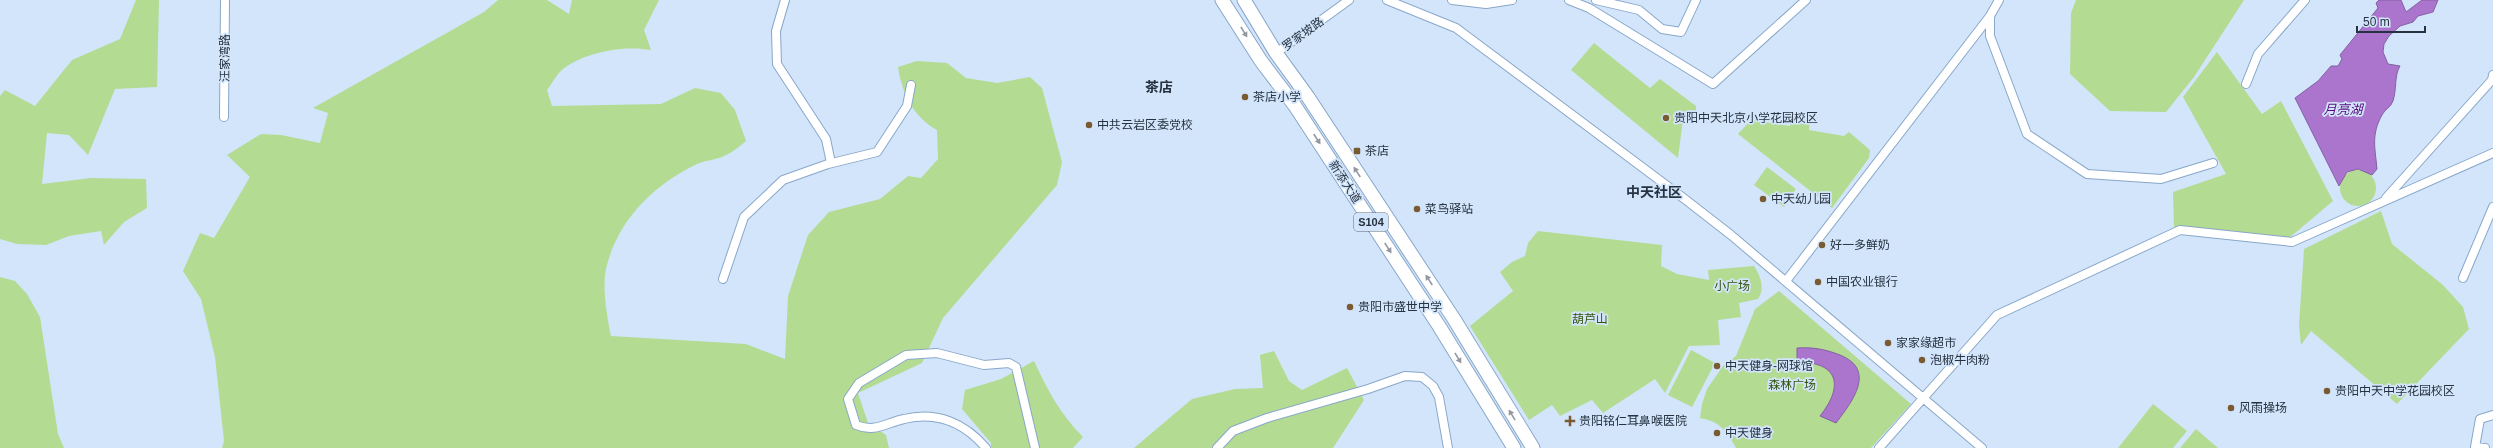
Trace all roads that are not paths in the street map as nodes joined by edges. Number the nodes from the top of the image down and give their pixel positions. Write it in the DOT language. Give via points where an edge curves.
graph roads {
  1 [pos="225,0"];
  2 [pos="785,0"];
  3 [pos="1222,0"];
  4 [pos="1244,0"];
  5 [pos="1349,0"];
  6 [pos="1387,0"];
  7 [pos="1452,0"];
  8 [pos="1512,0"];
  9 [pos="1569,0"];
  10 [pos="1596,0"];
  11 [pos="1696,0"];
  12 [pos="1806,0"];
  13 [pos="1999,0"];
  14 [pos="2304,0"];
  15 [pos="1990,16"];
  16 [pos="1276,53"];
  17 [pos="2493,75"];
  18 [pos="2246,84"];
  19 [pos="911,85"];
  20 [pos="224,117"];
  21 [pos="2493,152"];
  22 [pos="831,163"];
  23 [pos="2213,164"];
  24 [pos="2383,202"];
  25 [pos="2493,207"];
  26 [pos="723,278"];
  27 [pos="2462,278"];
  28 [pos="1786,281"];
  29 [pos="1923,398"];
  30 [pos="2493,415"];
  31 [pos="986,448"];
  32 [pos="1035,448"];
  33 [pos="1217,448"];
  34 [pos="1448,448"];
  35 [pos="1514,448"];
  36 [pos="1532,448"];
  37 [pos="1879,448"];
  38 [pos="1982,448"];
  39 [pos="2485,448"];
  1 -- 20 [label="street, 汪家湾路"];
  2 -- 22 [label="street" via="776,31 777,64 826,139"];
  3 -- 35 [label="main road, 新添大道 / S104, one-way" via="1261,61 1295,106 1439,326"];
  4 -- 16 [label="main road, 新添大道 / S104"];
  5 -- 16 [label="street, 罗家坡路"];
  6 -- 28 [label="street" via="1456,28 1731,234"];
  7 -- 8 [label="street" via="1486,4"];
  9 -- 12 [label="street" via="1589,8 1713,84"];
  10 -- 11 [label="street" via="1639,10 1662,29 1681,32"];
  13 -- 15 [label="street"];
  14 -- 18 [label="street" via="2258,54"];
  15 -- 23 [label="street" via="1990,36 2027,134 2087,174 2161,179"];
  15 -- 28 [label="street"];
  36 -- 16 [label="main road, 新添大道 / S104, one-way" via="1454,319 1308,97"];
  17 -- 24 [label="street" via="2492,80"];
  19 -- 22 [label="street" via="907,106 877,152"];
  21 -- 24 [label="street"];
  22 -- 26 [label="street" via="783,180 744,217"];
  24 -- 29 [label="street" via="2292,242 2180,230 1997,315"];
  25 -- 27 [label="street"];
  28 -- 29 [label="street"];
  29 -- 37 [label="street"];
  29 -- 38 [label="street"];
  30 -- 39 [label="street" via="2480,419 2475,446"];
  31 -- 32 [label="street" via="973,432 938,416 905,418 867,430 856,425 848,399 859,383 906,354 937,353 984,365 1009,363 1016,366"];
  33 -- 34 [label="street" via="1233,431 1267,418 1405,376 1422,377 1433,386 1439,397"];
}
